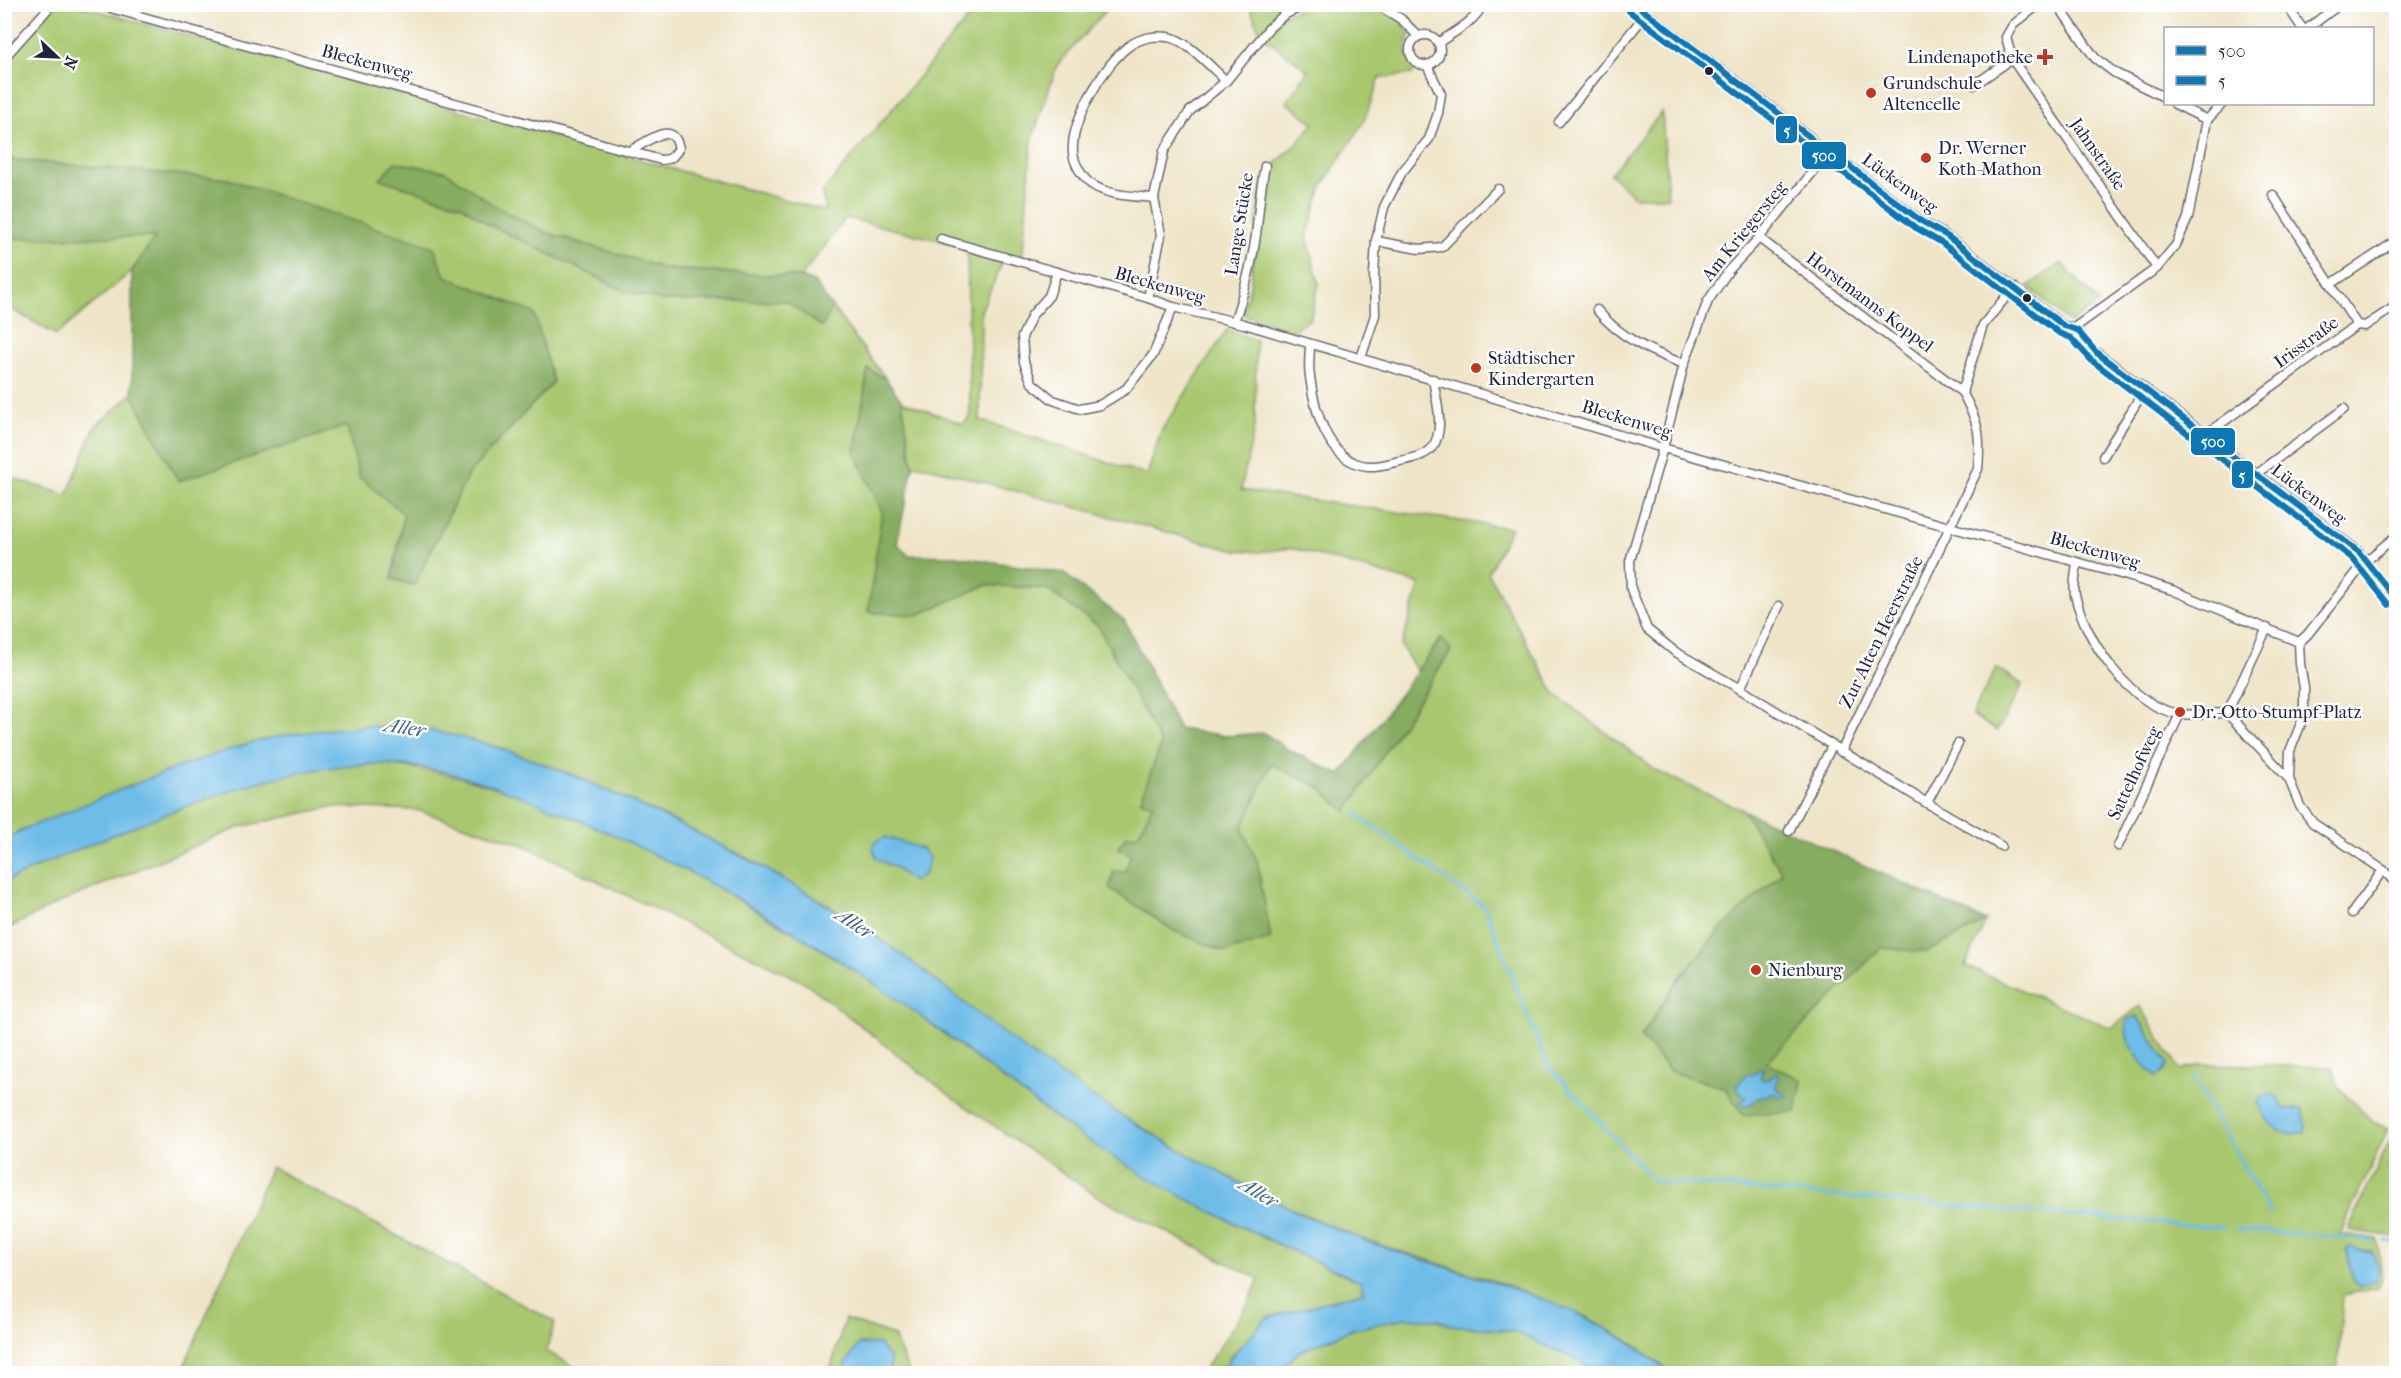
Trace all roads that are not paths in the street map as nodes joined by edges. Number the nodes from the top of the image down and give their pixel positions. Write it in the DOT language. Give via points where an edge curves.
graph roads {
  1 [pos="52,4"];
  2 [pos="96,4"];
  3 [pos="1307,4"];
  4 [pos="1376,4"];
  5 [pos="1483,4"];
  6 [pos="1634,4"];
  7 [pos="2039,4"];
  8 [pos="2057,4"];
  9 [pos="2286,4"];
  10 [pos="2340,4"];
  11 [pos="1646,14"];
  12 [pos="2301,27"];
  13 [pos="2309,27"];
  14 [pos="1418,36"];
  15 [pos="1438,43"];
  16 [pos="4,58"];
  17 [pos="2012,59"];
  18 [pos="1427,65"];
  19 [pos="1226,81"];
  20 [pos="1974,85"];
  21 [pos="2164,97"];
  22 [pos="2177,105"];
  23 [pos="2221,105"];
  24 [pos="2207,120"];
  25 [pos="1559,122"];
  26 [pos="629,151"];
  27 [pos="1825,157"];
  28 [pos="1265,166"];
  29 [pos="1498,189"];
  30 [pos="2273,195"];
  31 [pos="1154,198"];
  32 [pos="1758,238"];
  33 [pos="941,239"];
  34 [pos="1376,241"];
  35 [pos="2397,241"];
  36 [pos="2157,268"];
  37 [pos="1057,272"];
  38 [pos="2331,284"];
  39 [pos="2014,287"];
  40 [pos="1148,298"];
  41 [pos="2397,306"];
  42 [pos="1173,307"];
  43 [pos="1597,310"];
  44 [pos="1234,322"];
  45 [pos="2357,325"];
  46 [pos="2074,328"];
  47 [pos="1310,344"];
  48 [pos="1361,358"];
  49 [pos="1684,364"];
  50 [pos="1433,379"];
  51 [pos="2145,390"];
  52 [pos="1962,392"];
  53 [pos="2344,409"];
  54 [pos="2205,435"];
  55 [pos="1663,448"];
  56 [pos="2103,457"];
  57 [pos="2256,474"];
  58 [pos="1951,526"];
  59 [pos="2397,536"];
  60 [pos="2366,561"];
  61 [pos="2077,563"];
  62 [pos="2397,599"];
  63 [pos="1779,606"];
  64 [pos="2267,628"];
  65 [pos="2299,642"];
  66 [pos="1740,689"];
  67 [pos="2227,713"];
  68 [pos="2180,714"];
  69 [pos="1959,744"];
  70 [pos="1832,746"];
  71 [pos="1841,752"];
  72 [pos="2289,779"];
  73 [pos="1927,803"];
  74 [pos="1789,831"];
  75 [pos="2001,846"];
  76 [pos="2118,846"];
  77 [pos="2384,870"];
  78 [pos="2397,883"];
  79 [pos="2352,913"];
  1 -- 16 [label="street"];
  2 -- 26 [label="street, Bleckenweg"];
  3 -- 19 [label="street" via="1275,22"];
  4 -- 14 [label="street" via="1401,19"];
  5 -- 15 [label="street" via="1463,27"];
  6 -- 11 [label="street, Lückenweg"];
  7 -- 17 [label="street, Jahnstraße" via="2013,25 2006,37"];
  8 -- 21 [label="street" via="2095,58 2115,73"];
  9 -- 12 [label="street"];
  10 -- 13 [label="street"];
  11 -- 25 [label="street"];
  11 -- 27 [label="street, Lückenweg" via="1810,137"];
  14 -- 15 [label="street" via="1427,34"];
  14 -- 18 [label="street" via="1411,43 1410,52 1418,63"];
  15 -- 18 [label="street" via="1438,56"];
  17 -- 20 [label="street"];
  17 -- 36 [label="street, Jahnstraße"];
  18 -- 34 [label="street" via="1441,94 1438,113 1429,139 1402,172 1384,207"];
  19 -- 31 [label="street" via="1190,111 1164,151"];
  19 -- 31 [label="street" via="1185,44 1170,37 1147,37 1129,46 1111,64 1090,96 1075,127 1073,154 1080,170 1091,184 1117,194"];
  22 -- 24 [label="street"];
  23 -- 24 [label="street"];
  24 -- 36 [label="street" via="2188,218 2176,245"];
  26 -- 26 [label="street, Bleckenweg" via="661,133 671,135 679,148 670,163"];
  27 -- 32 [label="street, Am Kriegersteg"];
  27 -- 39 [label="street, Lückenweg" via="1848,165"];
  28 -- 44 [label="street, Lange Stücke" via="1256,235"];
  29 -- 34 [label="street" via="1442,248 1419,249"];
  30 -- 38 [label="street, Irisstraße"];
  31 -- 40 [label="street" via="1161,235"];
  32 -- 49 [label="street, Am Kriegersteg" via="1708,301"];
  32 -- 52 [label="street, Horstmanns Koppel"];
  33 -- 37 [label="street, Bleckenweg"];
  34 -- 48 [label="street" via="1375,315"];
  35 -- 38 [label="street"];
  36 -- 46 [label="street"];
  37 -- 40 [label="street, Bleckenweg"];
  37 -- 42 [label="street" via="1049,296 1032,315 1022,337 1024,362 1032,383 1053,400 1080,409 1100,405 1126,389 1153,356"];
  38 -- 45 [label="street, Irisstraße"];
  39 -- 46 [label="street, Lückenweg" via="2064,326"];
  39 -- 52 [label="street" via="1983,325"];
  40 -- 42 [label="street, Bleckenweg"];
  41 -- 45 [label="street" via="2365,326"];
  42 -- 44 [label="street, Bleckenweg"];
  43 -- 49 [label="street" via="1638,344"];
  44 -- 47 [label="street, Bleckenweg"];
  45 -- 54 [label="street, Irisstraße"];
  46 -- 51 [label="street, Lückenweg" via="2084,342"];
  47 -- 48 [label="street, Bleckenweg"];
  47 -- 50 [label="street" via="1309,375 1328,438 1350,460 1367,466 1414,458 1425,454 1434,444 1439,427"];
  48 -- 50 [label="street, Bleckenweg"];
  49 -- 55 [label="street, Am Kriegersteg"];
  50 -- 55 [label="street, Bleckenweg"];
  51 -- 54 [label="street, Lückenweg"];
  51 -- 56 [label="street"];
  52 -- 58 [label="street, Horstmanns Koppel" via="1980,438 1979,459"];
  53 -- 57 [label="street"];
  54 -- 57 [label="street, Lückenweg"];
  55 -- 58 [label="street, Bleckenweg"];
  55 -- 66 [label="street, Am Kriegersteg" via="1633,548 1630,589 1647,629 1674,651"];
  57 -- 60 [label="street, Lückenweg"];
  58 -- 61 [label="street, Bleckenweg"];
  58 -- 71 [label="street, Zur Alten Heerstraße"];
  59 -- 60 [label="street"];
  60 -- 62 [label="street, Lückenweg"];
  60 -- 65 [label="street"];
  61 -- 64 [label="street, Bleckenweg" via="2172,590"];
  61 -- 68 [label="street" via="2075,592 2082,618 2109,665 2141,696"];
  63 -- 66 [label="street"];
  64 -- 65 [label="street, Bleckenweg"];
  64 -- 67 [label="street"];
  65 -- 72 [label="street" via="2304,716 2290,751"];
  66 -- 70 [label="street, Am Kriegersteg"];
  67 -- 68 [label="street"];
  67 -- 72 [label="street"];
  68 -- 76 [label="street, Sattelhofweg"];
  69 -- 73 [label="street"];
  70 -- 71 [label="street, Am Kriegersteg"];
  70 -- 74 [label="street"];
  71 -- 73 [label="street, Am Kriegersteg"];
  72 -- 77 [label="street" via="2300,806 2313,823"];
  73 -- 75 [label="street, Am Kriegersteg"];
  77 -- 78 [label="street"];
  77 -- 79 [label="street"];
}
